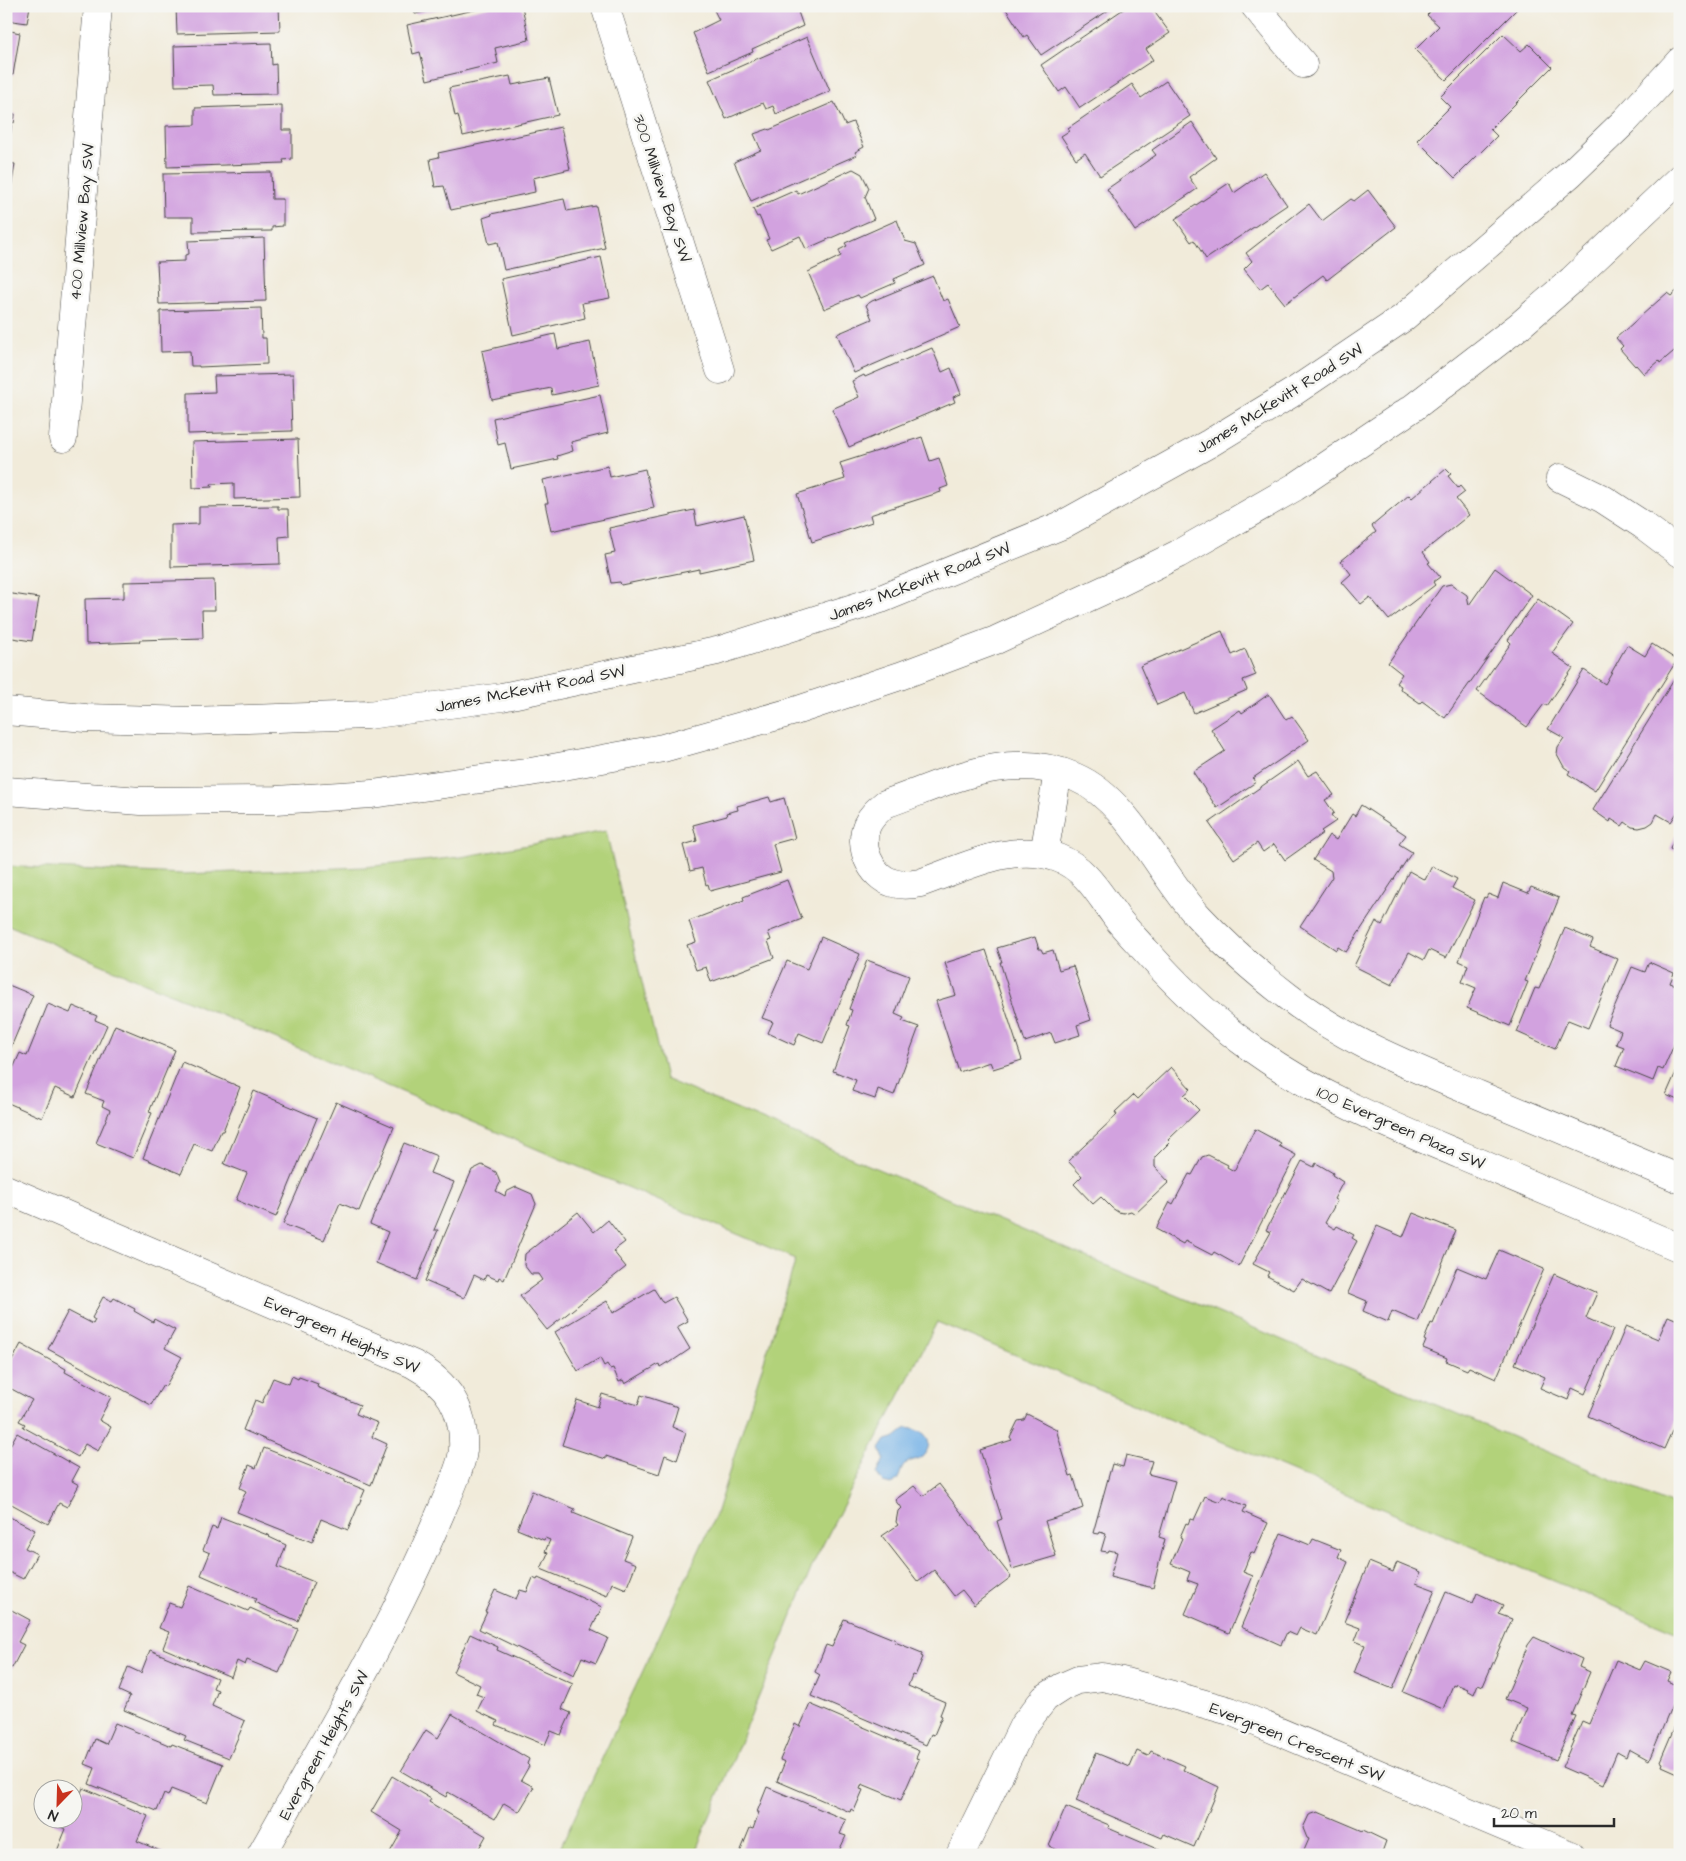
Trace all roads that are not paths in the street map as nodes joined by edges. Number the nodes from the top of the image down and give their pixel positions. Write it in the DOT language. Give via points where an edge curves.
graph roads {
  1 [pos="98,6"];
  2 [pos="605,6"];
  3 [pos="1255,6"];
  4 [pos="1680,61"];
  5 [pos="1302,64"];
  6 [pos="1680,178"];
  7 [pos="720,370"];
  8 [pos="63,438"];
  9 [pos="1560,478"];
  10 [pos="1680,553"];
  11 [pos="6,711"];
  12 [pos="1058,772"];
  13 [pos="6,791"];
  14 [pos="1044,854"];
  15 [pos="1680,1179"];
  16 [pos="9,1196"];
  17 [pos="1680,1248"];
  18 [pos="1519,1844"];
  19 [pos="261,1855"];
  20 [pos="960,1855"];
  21 [pos="1571,1855"];
  1 -- 8 [label="street, 400 Millview Bay SW"];
  2 -- 7 [label="street, 300 Millview Bay SW"];
  3 -- 5 [label="street"];
  4 -- 11 [label="street, James McKevitt Road SW" via="1570,174 1403,318 1292,393 1062,525 881,599 717,651 502,697 368,715 192,721 86,718"];
  6 -- 13 [label="street" via="1519,326 1414,407 1295,487 1178,554 1115,585 996,640 917,669 795,711 663,748 525,773 382,793 276,800 141,801"];
  9 -- 10 [label="street" via="1603,499"];
  12 -- 14 [label="street"];
  12 -- 14 [label="street, 100 Evergreen Plaza SW" via="1026,765 986,768 885,804 867,824 864,837 869,863 879,875 891,883 906,886 1004,854 1019,851"];
  12 -- 15 [label="street, 100 Evergreen Plaza SW" via="1076,777 1094,788 1121,812 1199,917 1254,970 1327,1023 1427,1073"];
  14 -- 17 [label="street, 100 Evergreen Plaza SW" via="1059,858 1086,876 1121,922 1182,989 1221,1026 1288,1074 1349,1107"];
  16 -- 19 [label="street, Evergreen Heights SW" via="414,1364 430,1373 444,1387 457,1409 463,1452 424,1552 366,1668"];
  18 -- 20 [label="street, Evergreen Crescent SW" via="1230,1711 1102,1678 1078,1680 1062,1687 1045,1698 1022,1726"];
  18 -- 21 [label="street, Evergreen Crescent SW"];
}
